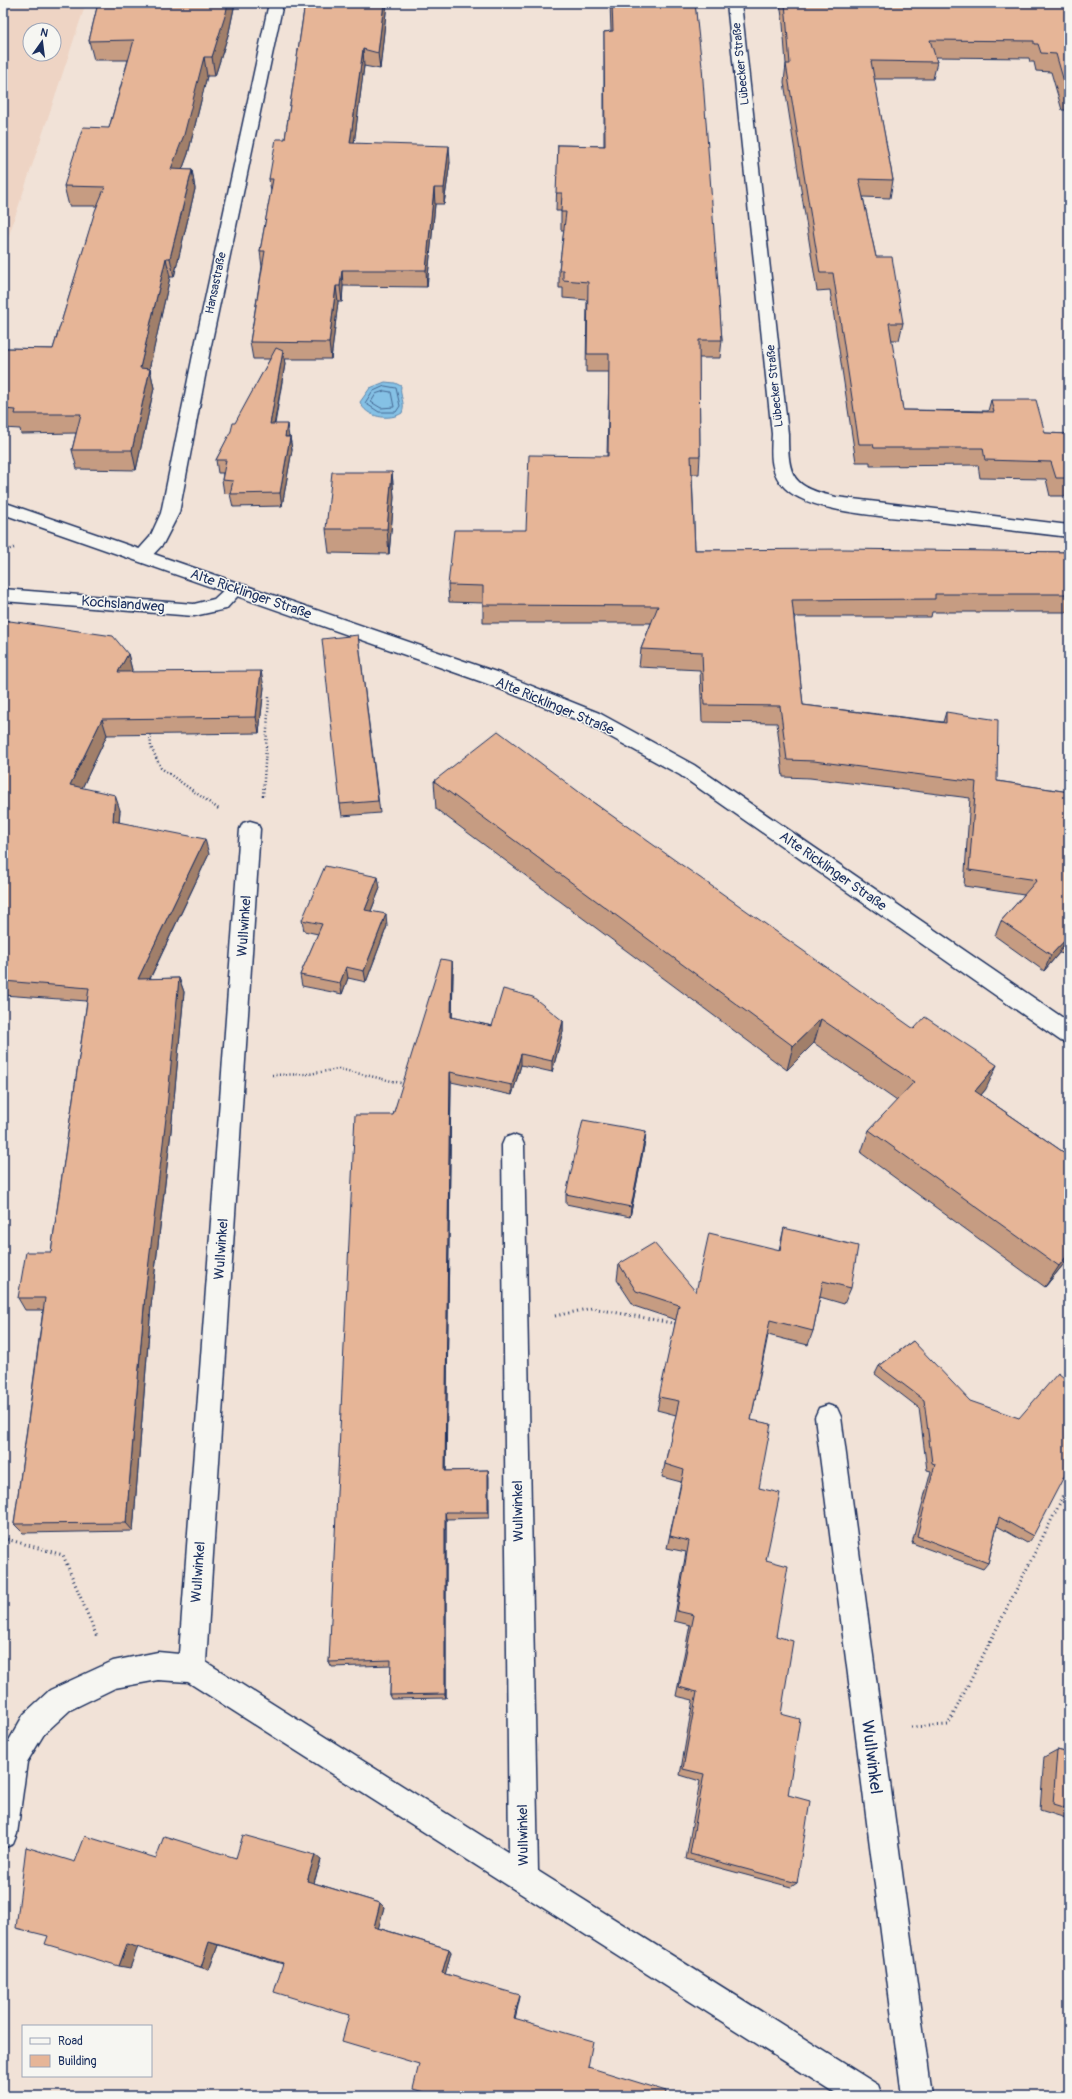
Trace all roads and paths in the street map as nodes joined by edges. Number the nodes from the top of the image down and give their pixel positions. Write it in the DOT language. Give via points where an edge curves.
graph roads {
  1 [pos="276,3"];
  2 [pos="734,3"];
  3 [pos="3,508"];
  4 [pos="1069,531"];
  5 [pos="142,556"];
  6 [pos="235,589"];
  7 [pos="3,596"];
  8 [pos="269,697"];
  9 [pos="150,726"];
  10 [pos="250,829"];
  11 [pos="1069,1034"];
  12 [pos="233,1076"];
  13 [pos="408,1085"];
  14 [pos="513,1145"];
  15 [pos="678,1324"];
  16 [pos="515,1325"];
  17 [pos="828,1417"];
  18 [pos="1069,1485"];
  19 [pos="3,1538"];
  20 [pos="192,1669"];
  21 [pos="113,1675"];
  22 [pos="869,1729"];
  23 [pos="3,1834"];
  24 [pos="524,1878"];
  25 [pos="867,2096"];
  26 [pos="917,2096"];
  1 -- 5 [label="street, Hansastraße" via="170,513 157,540"];
  2 -- 4 [label="street, Lübecker Straße" via="780,434 780,467 786,478 801,491 818,499 845,506"];
  3 -- 5 [label="street, Alte Ricklinger Straße"];
  5 -- 6 [label="street, Alte Ricklinger Straße"];
  6 -- 7 [label="street, Kochslandweg" via="220,604 194,610"];
  6 -- 11 [label="street, Alte Ricklinger Straße" via="492,678 592,718 687,770"];
  8 -- 10 [label="path" via="262,810"];
  9 -- 10 [label="path" via="151,747 161,768"];
  10 -- 12 [label="street, Wullwinkel"];
  12 -- 13 [label="path" via="309,1074 339,1069"];
  12 -- 20 [label="street, Wullwinkel"];
  14 -- 16 [label="street, Wullwinkel"];
  15 -- 16 [label="path" via="592,1308"];
  16 -- 24 [label="street, Wullwinkel"];
  17 -- 22 [label="street, Wullwinkel"];
  18 -- 22 [label="path" via="948,1726"];
  19 -- 21 [label="path" via="63,1555"];
  20 -- 21 [label="street, Wullwinkel" via="158,1666"];
  20 -- 24 [label="street, Wullwinkel"];
  21 -- 23 [label="street, Wullwinkel" via="60,1700 34,1724 14,1758"];
  22 -- 26 [label="street, Wullwinkel"];
  24 -- 25 [label="street, Wullwinkel"];
}
